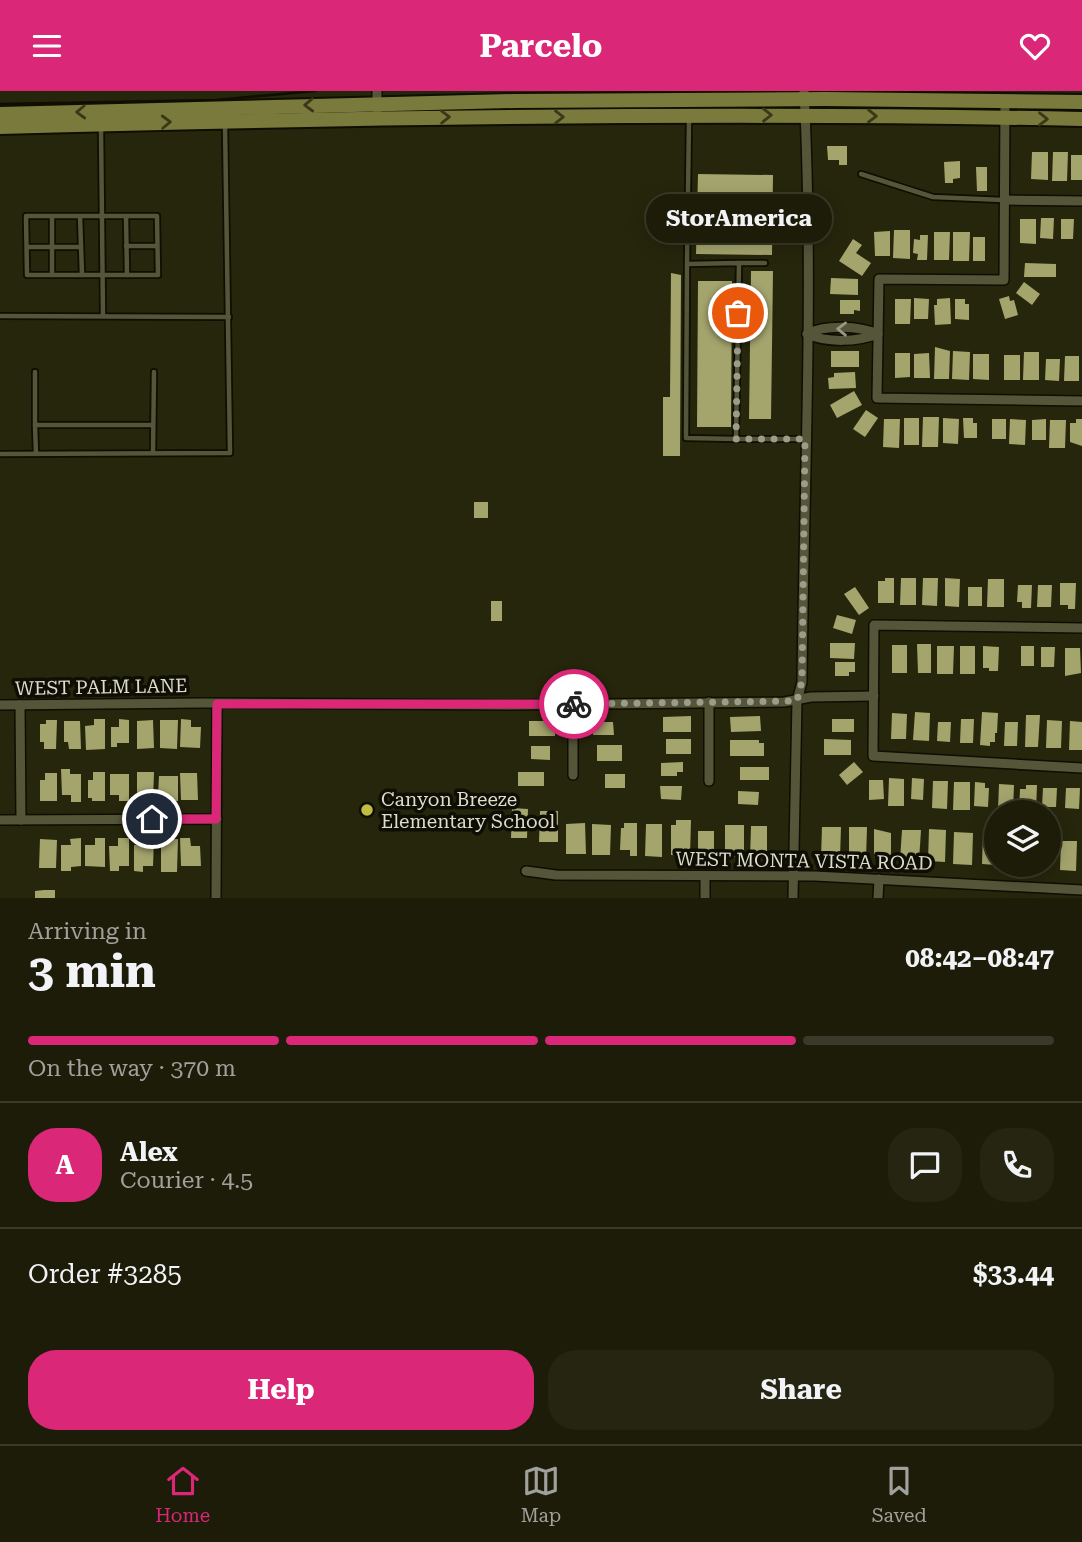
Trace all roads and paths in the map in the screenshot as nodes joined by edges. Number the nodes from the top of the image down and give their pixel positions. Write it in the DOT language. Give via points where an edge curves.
graph roads {
  1 [pos="804,95"];
  2 [pos="886,95"];
  3 [pos="1005,96"];
  4 [pos="377,97"];
  5 [pos="1082,101"];
  6 [pos="0,114"];
  7 [pos="689,115"];
  8 [pos="806,115"];
  9 [pos="377,118"];
  10 [pos="1004,118"];
  11 [pos="1082,119"];
  12 [pos="225,120"];
  13 [pos="101,124"];
  14 [pos="0,127"];
  15 [pos="861,174"];
  16 [pos="1004,200"];
  17 [pos="1082,201"];
  18 [pos="52,216"];
  19 [pos="80,216"];
  20 [pos="102,216"];
  21 [pos="126,216"];
  22 [pos="126,246"];
  23 [pos="157,246"];
  24 [pos="27,247"];
  25 [pos="52,247"];
  26 [pos="81,247"];
  27 [pos="765,263"];
  28 [pos="687,264"];
  29 [pos="739,264"];
  30 [pos="52,275"];
  31 [pos="82,275"];
  32 [pos="127,275"];
  33 [pos="103,276"];
  34 [pos="0,316"];
  35 [pos="103,316"];
  36 [pos="229,317"];
  37 [pos="807,334"];
  38 [pos="878,334"];
  39 [pos="35,372"];
  40 [pos="154,372"];
  41 [pos="1082,401"];
  42 [pos="35,425"];
  43 [pos="153,425"];
  44 [pos="736,439"];
  45 [pos="805,439"];
  46 [pos="153,453"];
  47 [pos="0,454"];
  48 [pos="36,454"];
  49 [pos="1082,628"];
  50 [pos="874,696"];
  51 [pos="797,701"];
  52 [pos="709,702"];
  53 [pos="217,704"];
  54 [pos="573,704"];
  55 [pos="0,705"];
  56 [pos="20,705"];
  57 [pos="1082,768"];
  58 [pos="573,775"];
  59 [pos="709,781"];
  60 [pos="216,819"];
  61 [pos="0,820"];
  62 [pos="21,820"];
  63 [pos="526,871"];
  64 [pos="705,876"];
  65 [pos="793,876"];
  66 [pos="878,879"];
  67 [pos="1082,890"];
  68 [pos="1043,893"];
  69 [pos="216,898"];
  70 [pos="705,898"];
  71 [pos="793,898"];
  72 [pos="878,898"];
  1 -- 2 [label="main road"];
  1 -- 4 [label="main road"];
  1 -- 8 [label="street"];
  2 -- 3 [label="main road"];
  3 -- 5 [label="main road"];
  3 -- 10 [label="street"];
  4 -- 6 [label="main road, one-way"];
  4 -- 9 [label="street"];
  7 -- 8 [label="main road, one-way"];
  9 -- 7 [label="main road, one-way"];
  7 -- 28 [label="lane"];
  8 -- 10 [label="main road, one-way"];
  8 -- 37 [label="street"];
  9 -- 12 [label="main road"];
  10 -- 11 [label="main road, one-way"];
  10 -- 16 [label="street"];
  13 -- 12 [label="main road, one-way"];
  12 -- 36 [label="lane"];
  13 -- 14 [label="main road"];
  13 -- 20 [label="lane"];
  15 -- 16 [label="lane" via="933,197"];
  16 -- 17 [label="street"];
  16 -- 38 [label="street" via="1004,279 878,279"];
  18 -- 19 [label="lane"];
  18 -- 24 [label="lane" via="26,216"];
  18 -- 25 [label="lane"];
  19 -- 20 [label="lane"];
  19 -- 26 [label="lane"];
  20 -- 21 [label="lane"];
  20 -- 33 [label="lane"];
  21 -- 22 [label="lane"];
  21 -- 23 [label="lane" via="156,216"];
  22 -- 23 [label="lane"];
  22 -- 32 [label="lane"];
  23 -- 32 [label="lane" via="158,275"];
  24 -- 25 [label="lane"];
  24 -- 30 [label="lane" via="27,275"];
  25 -- 26 [label="lane"];
  25 -- 30 [label="lane"];
  26 -- 31 [label="lane"];
  27 -- 29 [label="lane"];
  28 -- 29 [label="lane"];
  28 -- 44 [label="lane" via="686,438"];
  29 -- 44 [label="lane"];
  30 -- 31 [label="lane"];
  31 -- 33 [label="lane"];
  32 -- 33 [label="lane"];
  33 -- 35 [label="lane"];
  34 -- 35 [label="lane"];
  35 -- 36 [label="lane"];
  36 -- 46 [label="lane" via="230,453"];
  37 -- 38 [label="street" via="818,339 864,340"];
  37 -- 45 [label="street"];
  38 -- 41 [label="street" via="877,398"];
  39 -- 42 [label="lane"];
  40 -- 43 [label="lane"];
  42 -- 43 [label="lane"];
  42 -- 48 [label="lane"];
  43 -- 46 [label="lane"];
  44 -- 45 [label="lane"];
  45 -- 51 [label="street" via="802,681"];
  46 -- 48 [label="lane"];
  47 -- 48 [label="lane"];
  49 -- 50 [label="street" via="874,625"];
  50 -- 51 [label="street, WEST PALM LANE"];
  50 -- 57 [label="street" via="873,757"];
  51 -- 52 [label="street, WEST PALM LANE"];
  51 -- 65 [label="street"];
  52 -- 54 [label="street, WEST PALM LANE"];
  52 -- 59 [label="street"];
  53 -- 54 [label="street, WEST PALM LANE"];
  53 -- 56 [label="street, WEST PALM LANE"];
  53 -- 60 [label="street"];
  54 -- 58 [label="street"];
  55 -- 56 [label="street, WEST PALM LANE"];
  56 -- 62 [label="street"];
  60 -- 62 [label="street"];
  60 -- 69 [label="street"];
  61 -- 62 [label="street"];
  63 -- 64 [label="street, WEST MONTA VISTA ROAD"];
  64 -- 65 [label="street, WEST MONTA VISTA ROAD"];
  64 -- 70 [label="street"];
  65 -- 66 [label="street, WEST MONTA VISTA ROAD"];
  65 -- 71 [label="street"];
  66 -- 68 [label="street, WEST MONTA VISTA ROAD"];
  66 -- 72 [label="street"];
  67 -- 68 [label="street, WEST MONTA VISTA ROAD"];
}
